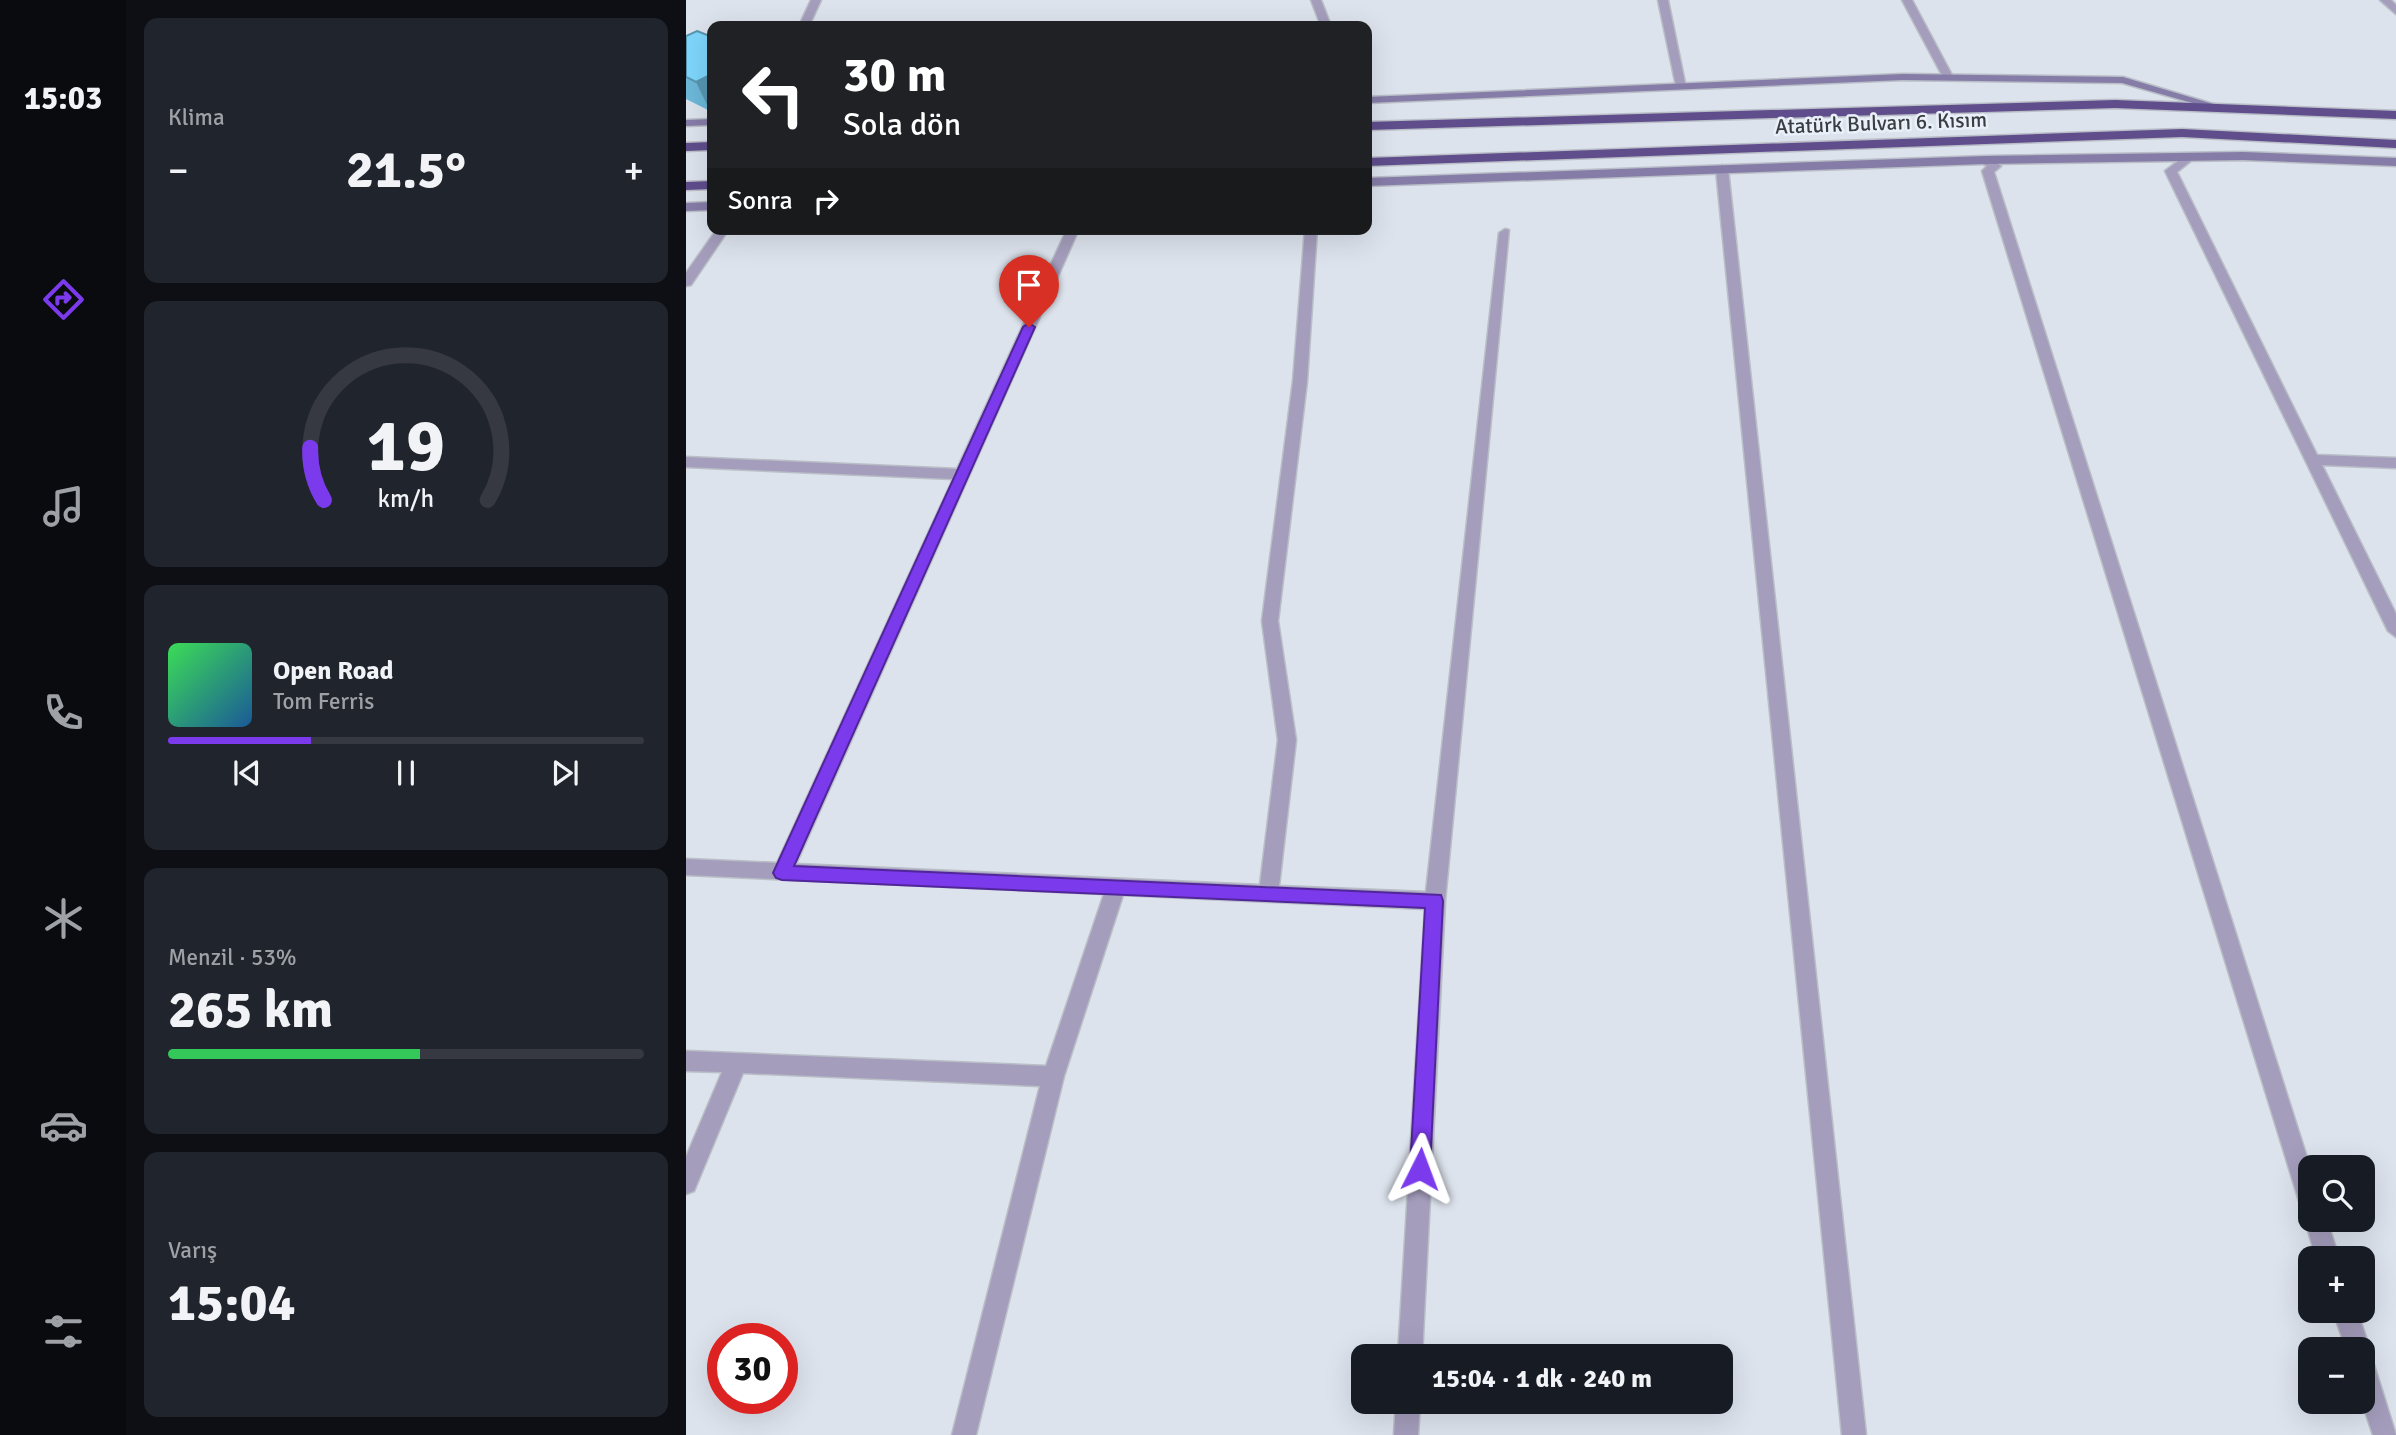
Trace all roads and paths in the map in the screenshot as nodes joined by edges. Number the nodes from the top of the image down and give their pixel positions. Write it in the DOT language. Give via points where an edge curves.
graph roads {
  1 [pos="816,0"];
  2 [pos="1317,0"];
  3 [pos="1662,0"];
  4 [pos="1907,0"];
  5 [pos="2385,0"];
  6 [pos="2396,11"];
  7 [pos="806,21"];
  8 [pos="1324,21"];
  9 [pos="1948,78"];
  10 [pos="1682,86"];
  11 [pos="1372,100"];
  12 [pos="2224,109"];
  13 [pos="2396,115"];
  14 [pos="707,122"];
  15 [pos="686,123"];
  16 [pos="1372,126"];
  17 [pos="2396,144"];
  18 [pos="707,146"];
  19 [pos="686,147"];
  20 [pos="2191,156"];
  21 [pos="1985,160"];
  22 [pos="1372,162"];
  23 [pos="2396,162"];
  24 [pos="1722,169"];
  25 [pos="1372,182"];
  26 [pos="707,185"];
  27 [pos="686,186"];
  28 [pos="707,206"];
  29 [pos="686,207"];
  30 [pos="1505,233"];
  31 [pos="719,235"];
  32 [pos="1070,235"];
  33 [pos="1311,235"];
  34 [pos="686,282"];
  35 [pos="2312,460"];
  36 [pos="686,463"];
  37 [pos="2396,463"];
  38 [pos="962,474"];
  39 [pos="2396,631"];
  40 [pos="686,867"];
  41 [pos="782,873"];
  42 [pos="1116,887"];
  43 [pos="1268,894"];
  44 [pos="1435,901"];
  45 [pos="686,1061"];
  46 [pos="736,1064"];
  47 [pos="1053,1076"];
  48 [pos="2298,1162"];
  49 [pos="686,1183"];
  50 [pos="1411,1344"];
  51 [pos="2375,1405"];
  52 [pos="1407,1414"];
  53 [pos="964,1435"];
  54 [pos="1406,1435"];
  55 [pos="1854,1435"];
  56 [pos="2385,1435"];
  1 -- 7 [label="street"];
  2 -- 8 [label="street"];
  3 -- 10 [label="street"];
  4 -- 9 [label="street"];
  5 -- 6 [label="street"];
  9 -- 10 [label="street"];
  9 -- 12 [label="street" via="2123,80"];
  10 -- 11 [label="street"];
  12 -- 13 [label="highway, Atatürk Bulvarı 6. Kısım"];
  12 -- 16 [label="highway, Atatürk Bulvarı 6. Kısım" via="2115,104"];
  14 -- 15 [label="street"];
  17 -- 22 [label="highway, Atatürk Bulvarı 6. Kısım" via="2182,133"];
  18 -- 19 [label="highway"];
  20 -- 21 [label="street"];
  20 -- 23 [label="street"];
  20 -- 35 [label="street" via="2171,171"];
  21 -- 24 [label="street"];
  21 -- 48 [label="street" via="1995,166 1988,171"];
  24 -- 25 [label="street"];
  24 -- 55 [label="street"];
  26 -- 27 [label="highway"];
  28 -- 29 [label="street"];
  30 -- 44 [label="street"];
  31 -- 34 [label="street"];
  32 -- 38 [label="street"];
  33 -- 43 [label="street" via="1300,381 1270,621 1287,740"];
  35 -- 37 [label="street"];
  35 -- 39 [label="street"];
  36 -- 38 [label="street"];
  38 -- 41 [label="street"];
  40 -- 41 [label="street"];
  41 -- 42 [label="street"];
  42 -- 43 [label="street"];
  42 -- 47 [label="street"];
  43 -- 44 [label="street"];
  44 -- 50 [label="street"];
  45 -- 46 [label="street"];
  46 -- 47 [label="street"];
  46 -- 49 [label="street"];
  47 -- 53 [label="street"];
  51 -- 56 [label="street"];
  52 -- 54 [label="street"];
}
